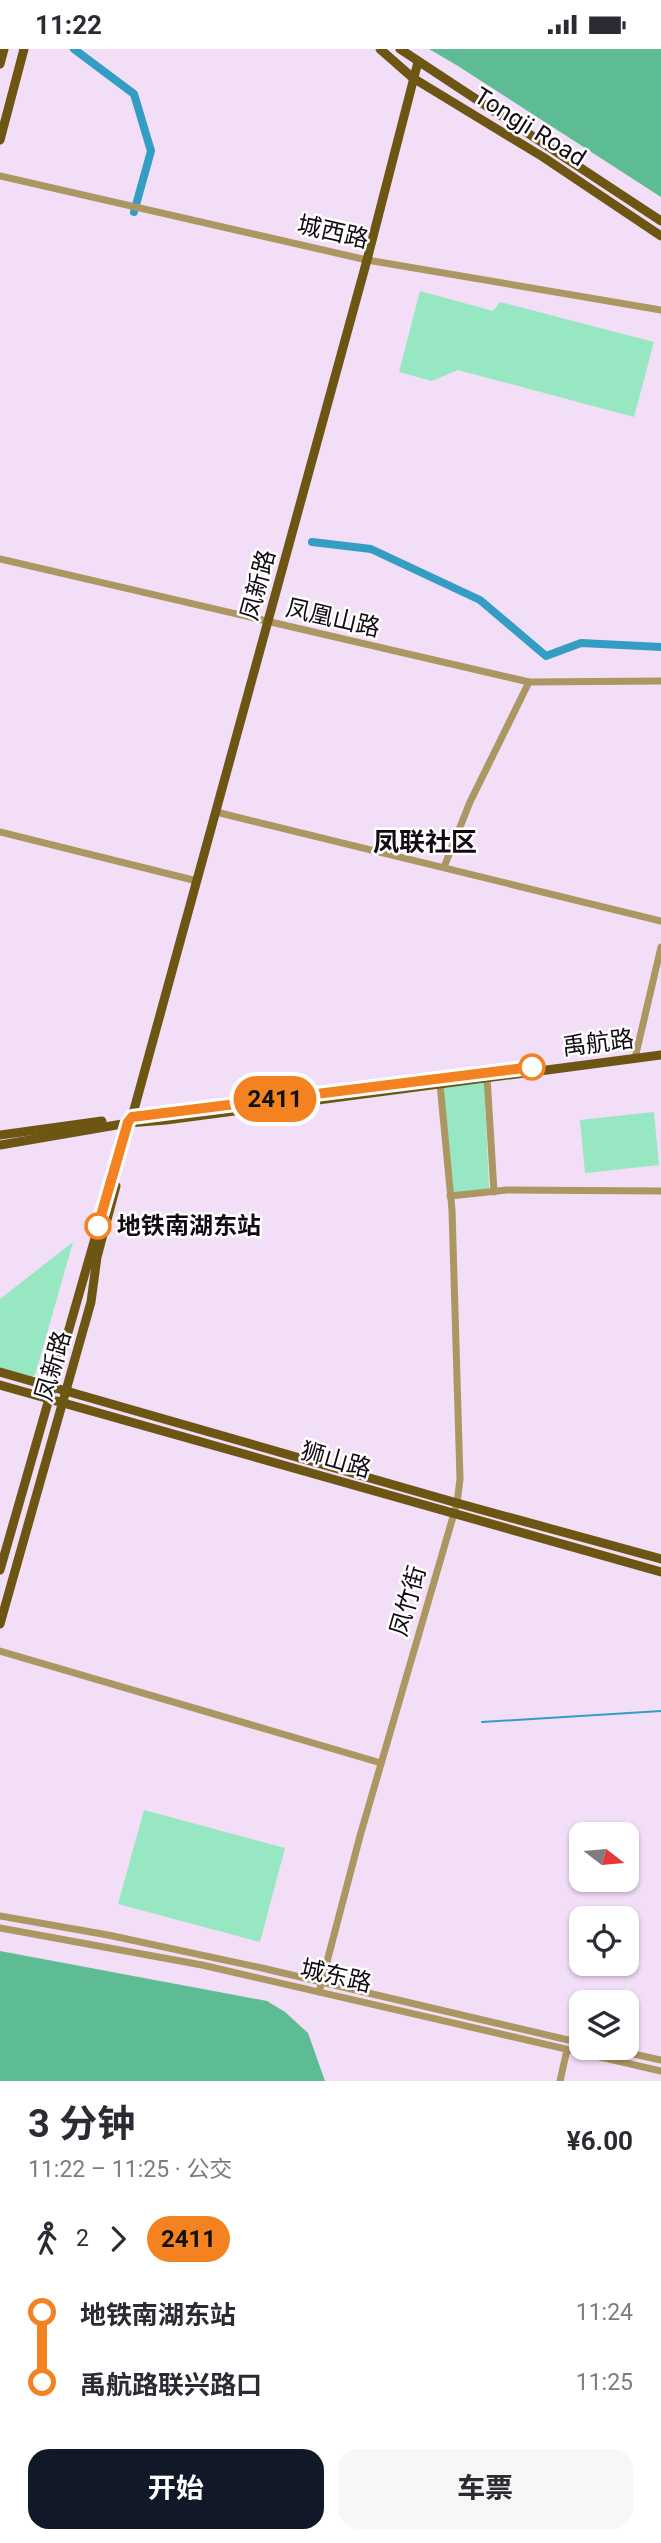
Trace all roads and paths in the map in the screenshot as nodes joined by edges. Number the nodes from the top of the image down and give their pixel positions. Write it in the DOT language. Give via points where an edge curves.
graph roads {
  1 [pos="4,49"];
  2 [pos="24,49"];
  3 [pos="380,49"];
  4 [pos="400,49"];
  5 [pos="418,62"];
  6 [pos="0,64"];
  7 [pos="413,78"];
  8 [pos="0,140"];
  9 [pos="0,176"];
  10 [pos="661,221"];
  11 [pos="661,236"];
  12 [pos="367,260"];
  13 [pos="661,310"];
  14 [pos="0,559"];
  15 [pos="268,622"];
  16 [pos="661,681"];
  17 [pos="529,682"];
  18 [pos="216,812"];
  19 [pos="0,832"];
  20 [pos="444,867"];
  21 [pos="197,881"];
  22 [pos="661,921"];
  23 [pos="661,947"];
  24 [pos="661,1049"];
  25 [pos="636,1055"];
  26 [pos="661,1055"];
  27 [pos="487,1077"];
  28 [pos="440,1084"];
  29 [pos="131,1120"];
  30 [pos="0,1135"];
  31 [pos="0,1145"];
  32 [pos="661,1191"];
  33 [pos="494,1192"];
  34 [pos="450,1195"];
  35 [pos="0,1372"];
  36 [pos="0,1385"];
  37 [pos="51,1387"];
  38 [pos="67,1391"];
  39 [pos="48,1398"];
  40 [pos="62,1402"];
  41 [pos="457,1503"];
  42 [pos="453,1513"];
  43 [pos="661,1559"];
  44 [pos="0,1570"];
  45 [pos="661,1571"];
  46 [pos="0,1624"];
  47 [pos="0,1651"];
  48 [pos="381,1763"];
  49 [pos="0,1916"];
  50 [pos="0,1928"];
  51 [pos="321,1982"];
  52 [pos="318,1992"];
  53 [pos="569,2040"];
  54 [pos="567,2050"];
  55 [pos="639,2055"];
  56 [pos="661,2060"];
  57 [pos="661,2071"];
  58 [pos="560,2081"];
  1 -- 6 [label="main road"];
  2 -- 8 [label="main road"];
  3 -- 7 [label="main road, Tongji Road"];
  4 -- 5 [label="main road, Tongji Road"];
  5 -- 7 [label="main road, 凤新路"];
  5 -- 10 [label="main road, Tongji Road"];
  7 -- 11 [label="main road, Tongji Road"];
  7 -- 12 [label="main road, 凤新路"];
  9 -- 12 [label="street, 城西路"];
  12 -- 13 [label="street, 城西路"];
  12 -- 15 [label="main road, 凤新路"];
  14 -- 15 [label="street, 凤凰山路"];
  15 -- 17 [label="street, 凤凰山路"];
  15 -- 18 [label="main road, 凤新路"];
  16 -- 17 [label="street, 凤凰山路"];
  17 -- 20 [label="street" via="470,801"];
  18 -- 20 [label="street"];
  18 -- 21 [label="main road, 凤新路"];
  19 -- 21 [label="street"];
  20 -- 22 [label="street"];
  21 -- 29 [label="main road, 凤新路"];
  23 -- 25 [label="street"];
  24 -- 25 [label="main road, 禹航路"];
  25 -- 26 [label="main road, 禹航路"];
  25 -- 27 [label="main road, 禹航路"];
  25 -- 29 [label="main road, 禹航路"];
  27 -- 28 [label="main road, 禹航路"];
  27 -- 33 [label="street"];
  28 -- 29 [label="main road, 禹航路" via="166,1120"];
  28 -- 34 [label="street, 凤竹街"];
  29 -- 30 [label="main road, 禹航路"];
  29 -- 31 [label="main road, 禹航路"];
  29 -- 37 [label="main road, 凤新路"];
  29 -- 38 [label="main road, 凤新路"];
  32 -- 33 [label="street"];
  33 -- 34 [label="street"];
  34 -- 41 [label="street, 凤竹街" via="460,1479"];
  35 -- 37 [label="main road, 狮山路"];
  36 -- 39 [label="main road, 狮山路"];
  37 -- 38 [label="main road, 狮山路"];
  37 -- 39 [label="main road, 凤新路"];
  38 -- 40 [label="main road, 凤新路"];
  38 -- 41 [label="main road, 狮山路"];
  39 -- 40 [label="main road, 狮山路"];
  39 -- 44 [label="main road, 凤新路"];
  40 -- 42 [label="main road, 狮山路"];
  40 -- 46 [label="main road, 凤新路"];
  41 -- 42 [label="street, 凤竹街"];
  41 -- 43 [label="main road, 狮山路"];
  42 -- 45 [label="main road, 狮山路"];
  42 -- 48 [label="street, 凤竹街"];
  47 -- 48 [label="street"];
  48 -- 51 [label="street, 凤竹街"];
  49 -- 51 [label="street, 城东路"];
  50 -- 52 [label="street, 城东路" via="202,1965"];
  51 -- 52 [label="street, 凤竹街"];
  51 -- 53 [label="street, 城东路"];
  52 -- 54 [label="street, 城东路"];
  54 -- 57 [label="street, 城东路"];
  54 -- 58 [label="street"];
  55 -- 56 [label="street"];
}
